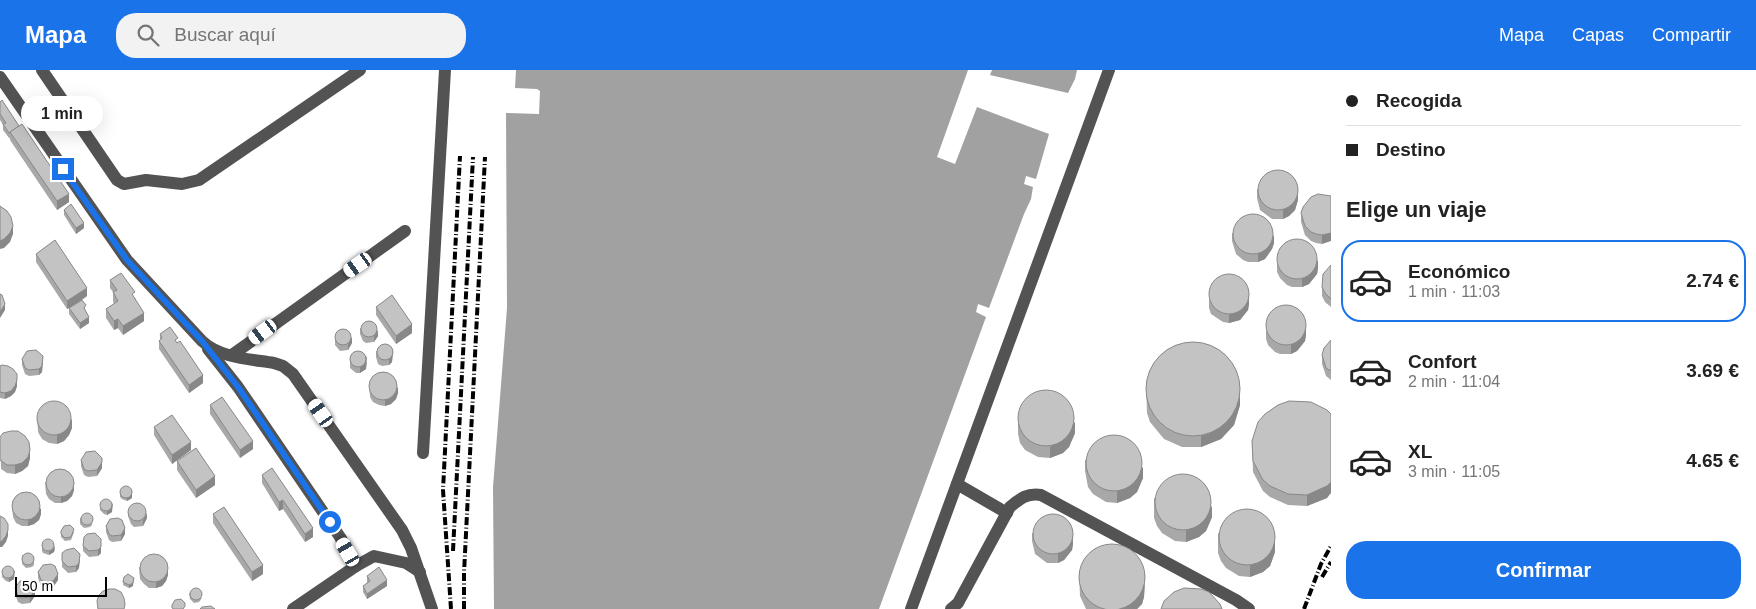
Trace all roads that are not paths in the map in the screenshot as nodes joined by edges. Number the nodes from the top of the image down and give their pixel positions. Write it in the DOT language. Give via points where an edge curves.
graph roads {
  1 [pos="42,70"];
  2 [pos="360,70"];
  3 [pos="445,70"];
  4 [pos="1109,70"];
  5 [pos="0,77"];
  6 [pos="405,231"];
  7 [pos="202,341"];
  8 [pos="232,355"];
  9 [pos="423,453"];
  10 [pos="957,484"];
  11 [pos="1007,513"];
  12 [pos="356,566"];
  13 [pos="420,572"];
  14 [pos="293,609"];
  15 [pos="432,609"];
  16 [pos="911,609"];
  17 [pos="950,609"];
  18 [pos="1248,609"];
  1 -- 2 [label="lane" via="117,180 124,184 146,180 182,184 199,180"];
  3 -- 9 [label="lane"];
  4 -- 10 [label="lane"];
  5 -- 7 [label="lane" via="127,260"];
  6 -- 8 [label="lane"];
  7 -- 8 [label="lane" via="209,348"];
  7 -- 12 [label="lane" via="238,387 340,537"];
  8 -- 13 [label="lane" via="283,366 292,374 402,530"];
  10 -- 11 [label="lane"];
  10 -- 16 [label="lane"];
  11 -- 17 [label="lane" via="958,603"];
  11 -- 18 [label="lane" via="1021,497 1041,495"];
  12 -- 13 [label="lane" via="374,556 406,563"];
  12 -- 14 [label="lane"];
  13 -- 15 [label="lane"];
}
